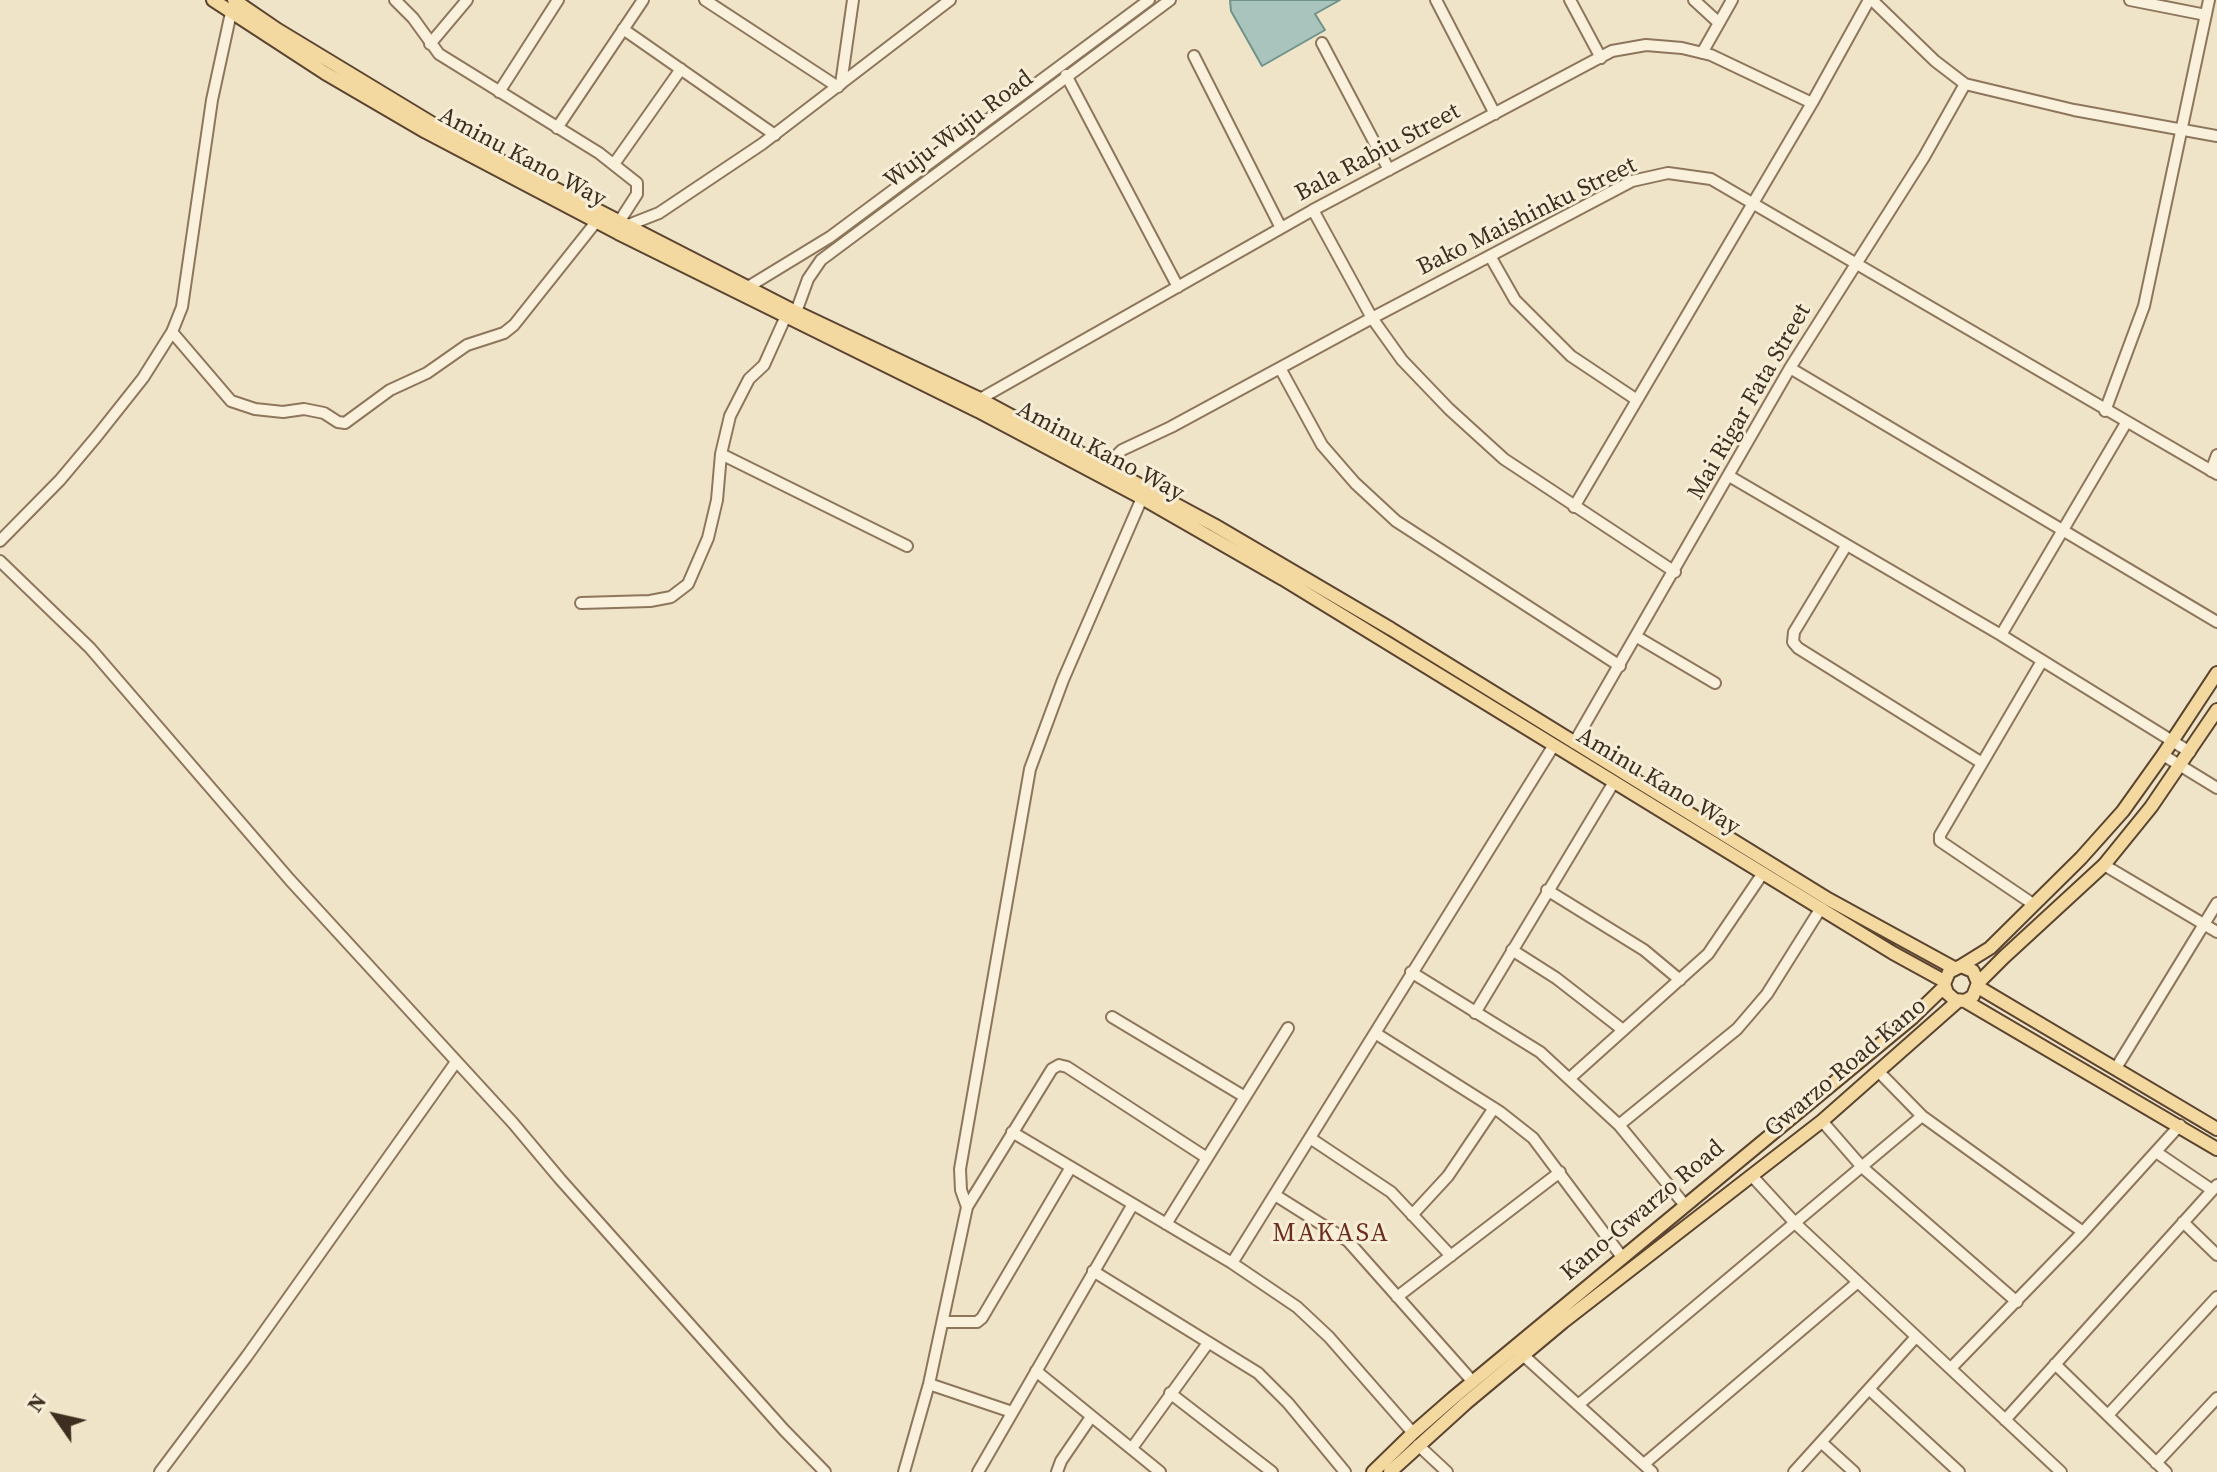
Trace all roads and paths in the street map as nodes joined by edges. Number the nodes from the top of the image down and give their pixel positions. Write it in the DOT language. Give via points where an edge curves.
graph roads {
  1 [pos="213,0"];
  2 [pos="395,0"];
  3 [pos="467,0"];
  4 [pos="558,0"];
  5 [pos="643,0"];
  6 [pos="705,0"];
  7 [pos="853,0"];
  8 [pos="950,0"];
  9 [pos="1149,0"];
  10 [pos="1170,0"];
  11 [pos="1436,0"];
  12 [pos="1570,0"];
  13 [pos="1694,0"];
  14 [pos="1732,0"];
  15 [pos="1870,0"];
  16 [pos="2130,0"];
  17 [pos="2209,0"];
  18 [pos="239,8"];
  19 [pos="2206,15"];
  20 [pos="1719,23"];
  21 [pos="623,29"];
  22 [pos="1322,43"];
  23 [pos="430,44"];
  24 [pos="1702,53"];
  25 [pos="1194,56"];
  26 [pos="1601,58"];
  27 [pos="681,69"];
  28 [pos="1066,75"];
  29 [pos="1965,84"];
  30 [pos="839,86"];
  31 [pos="499,92"];
  32 [pos="1812,103"];
  33 [pos="1495,114"];
  34 [pos="557,128"];
  35 [pos="2183,128"];
  36 [pos="775,135"];
  37 [pos="2217,136"];
  38 [pos="614,164"];
  39 [pos="1389,170"];
  40 [pos="1753,203"];
  41 [pos="1313,210"];
  42 [pos="596,222"];
  43 [pos="623,224"];
  44 [pos="1281,228"];
  45 [pos="1490,256"];
  46 [pos="1855,264"];
  47 [pos="748,287"];
  48 [pos="1178,287"];
  49 [pos="791,314"];
  50 [pos="1372,318"];
  51 [pos="172,332"];
  52 [pos="1280,368"];
  53 [pos="1790,368"];
  54 [pos="980,399"];
  55 [pos="1637,400"];
  56 [pos="2105,411"];
  57 [pos="2126,423"];
  58 [pos="721,454"];
  59 [pos="2217,455"];
  60 [pos="1106,466"];
  61 [pos="2214,472"];
  62 [pos="1729,476"];
  63 [pos="1142,498"];
  64 [pos="1574,507"];
  65 [pos="1170,508"];
  66 [pos="2064,529"];
  67 [pos="0,541"];
  68 [pos="907,546"];
  69 [pos="1846,546"];
  70 [pos="0,561"];
  71 [pos="1675,572"];
  72 [pos="581,603"];
  73 [pos="2217,622"];
  74 [pos="2001,635"];
  75 [pos="1637,637"];
  76 [pos="2042,661"];
  77 [pos="1620,666"];
  78 [pos="2217,673"];
  79 [pos="1715,683"];
  80 [pos="2217,710"];
  81 [pos="1531,724"];
  82 [pos="2173,740"];
  83 [pos="1574,743"];
  84 [pos="1554,745"];
  85 [pos="2190,752"];
  86 [pos="2163,755"];
  87 [pos="1982,763"];
  88 [pos="2180,766"];
  89 [pos="1614,782"];
  90 [pos="2217,788"];
  91 [pos="1696,824"];
  92 [pos="2104,865"];
  93 [pos="1763,873"];
  94 [pos="1547,890"];
  95 [pos="2217,903"];
  96 [pos="2033,904"];
  97 [pos="1821,908"];
  98 [pos="2203,925"];
  99 [pos="2217,932"];
  100 [pos="1512,950"];
  101 [pos="1958,967"];
  102 [pos="1411,972"];
  103 [pos="1680,980"];
  104 [pos="1944,984"];
  105 [pos="1978,985"];
  106 [pos="1961,1001"];
  107 [pos="1475,1013"];
  108 [pos="1112,1017"];
  109 [pos="1288,1028"];
  110 [pos="1623,1030"];
  111 [pos="1375,1033"];
  112 [pos="456,1062"];
  113 [pos="2116,1068"];
  114 [pos="1879,1072"];
  115 [pos="1570,1078"];
  116 [pos="1245,1097"];
  117 [pos="1494,1108"];
  118 [pos="1922,1116"];
  119 [pos="1822,1121"];
  120 [pos="1619,1125"];
  121 [pos="2180,1125"];
  122 [pos="2217,1129"];
  123 [pos="1012,1132"];
  124 [pos="1310,1138"];
  125 [pos="2217,1149"];
  126 [pos="2156,1152"];
  127 [pos="1207,1158"];
  128 [pos="1071,1167"];
  129 [pos="1862,1167"];
  130 [pos="1560,1172"];
  131 [pos="1752,1176"];
  132 [pos="2214,1187"];
  133 [pos="1275,1195"];
  134 [pos="1133,1204"];
  135 [pos="1684,1204"];
  136 [pos="967,1207"];
  137 [pos="1412,1215"];
  138 [pos="2183,1222"];
  139 [pos="1166,1224"];
  140 [pos="1796,1224"];
  141 [pos="2083,1232"];
  142 [pos="2217,1255"];
  143 [pos="1451,1256"];
  144 [pos="1622,1257"];
  145 [pos="1232,1263"];
  146 [pos="1093,1271"];
  147 [pos="1858,1282"];
  148 [pos="1397,1297"];
  149 [pos="2217,1297"];
  150 [pos="2017,1302"];
  151 [pos="944,1322"];
  152 [pos="1915,1338"];
  153 [pos="1208,1343"];
  154 [pos="1523,1355"];
  155 [pos="2055,1364"];
  156 [pos="1951,1368"];
  157 [pos="1036,1371"];
  158 [pos="1473,1382"];
  159 [pos="929,1384"];
  160 [pos="1869,1389"];
  161 [pos="1170,1393"];
  162 [pos="2217,1398"];
  163 [pos="1578,1405"];
  164 [pos="1012,1412"];
  165 [pos="2108,1415"];
  166 [pos="1091,1417"];
  167 [pos="2005,1420"];
  168 [pos="1415,1439"];
  169 [pos="1821,1442"];
  170 [pos="1132,1448"];
  171 [pos="2156,1463"];
  172 [pos="1648,1468"];
  173 [pos="1393,1470"];
  174 [pos="160,1472"];
  175 [pos="825,1472"];
  176 [pos="904,1472"];
  177 [pos="978,1472"];
  178 [pos="1057,1472"];
  179 [pos="1160,1472"];
  180 [pos="1272,1472"];
  181 [pos="1345,1472"];
  182 [pos="1373,1472"];
  183 [pos="1447,1472"];
  184 [pos="1794,1472"];
  185 [pos="1854,1472"];
  186 [pos="1959,1472"];
  187 [pos="2061,1472"];
  188 [pos="2166,1472"];
  1 -- 18 [label="main road, Aminu Kano Way"];
  2 -- 23 [label="street"];
  3 -- 23 [label="street"];
  4 -- 31 [label="street"];
  5 -- 21 [label="street"];
  6 -- 30 [label="street"];
  7 -- 30 [label="street"];
  8 -- 30 [label="street"];
  9 -- 47 [label="street, Wuju-Wuju Road" via="830,237"];
  10 -- 28 [label="street, Wuju-Wuju Road"];
  11 -- 33 [label="street"];
  12 -- 26 [label="street"];
  13 -- 20 [label="street"];
  14 -- 20 [label="street"];
  15 -- 29 [label="street"];
  15 -- 32 [label="street"];
  16 -- 19 [label="street"];
  17 -- 19 [label="street"];
  18 -- 42 [label="main road, Aminu Kano Way" via="373,103"];
  18 -- 43 [label="main road, Aminu Kano Way" via="453,136"];
  18 -- 51 [label="street" via="212,100 182,307"];
  19 -- 35 [label="street"];
  20 -- 24 [label="street"];
  21 -- 27 [label="street"];
  21 -- 34 [label="street"];
  22 -- 39 [label="street"];
  23 -- 31 [label="street"];
  24 -- 26 [label="street, Bala Rabiu Street" via="1646,45"];
  24 -- 32 [label="street, Bala Rabiu Street"];
  25 -- 44 [label="street"];
  26 -- 33 [label="street, Bala Rabiu Street"];
  27 -- 36 [label="street"];
  27 -- 38 [label="street"];
  28 -- 48 [label="street"];
  28 -- 49 [label="street, Wuju-Wuju Road" via="821,260"];
  29 -- 35 [label="street"];
  29 -- 46 [label="street, Mai Rigar Fata Street"];
  30 -- 36 [label="street"];
  31 -- 34 [label="street"];
  32 -- 40 [label="street"];
  33 -- 39 [label="street, Bala Rabiu Street"];
  34 -- 38 [label="street"];
  35 -- 37 [label="street"];
  35 -- 56 [label="street" via="2144,306"];
  36 -- 43 [label="street" via="659,213"];
  38 -- 43 [label="street" via="637,183"];
  39 -- 41 [label="street, Bala Rabiu Street"];
  40 -- 45 [label="street, Bako Maishinku Street" via="1711,179 1668,173 1632,181"];
  40 -- 46 [label="street, Bako Maishinku Street"];
  40 -- 55 [label="street"];
  41 -- 44 [label="street, Bala Rabiu Street"];
  41 -- 50 [label="street"];
  42 -- 49 [label="main road, Aminu Kano Way"];
  42 -- 51 [label="street" via="514,325 467,345 345,423 304,409 255,409 231,401"];
  43 -- 47 [label="main road, Aminu Kano Way"];
  44 -- 48 [label="street, Bala Rabiu Street"];
  45 -- 50 [label="street, Bako Maishinku Street"];
  45 -- 55 [label="street" via="1515,300 1571,356"];
  46 -- 53 [label="street, Mai Rigar Fata Street"];
  46 -- 56 [label="street, Bako Maishinku Street"];
  47 -- 49 [label="main road, Aminu Kano Way"];
  48 -- 54 [label="street, Bala Rabiu Street"];
  49 -- 54 [label="main road, Aminu Kano Way"];
  49 -- 58 [label="street, Wuju-Wuju Road" via="730,416"];
  49 -- 63 [label="main road, Aminu Kano Way"];
  50 -- 52 [label="street, Bako Maishinku Street"];
  50 -- 64 [label="street" via="1402,360 1449,409 1504,459"];
  51 -- 67 [label="street" via="97,436"];
  52 -- 60 [label="street, Bako Maishinku Street" via="1122,450"];
  52 -- 77 [label="street" via="1322,445 1396,521"];
  53 -- 62 [label="street, Mai Rigar Fata Street"];
  53 -- 66 [label="street"];
  54 -- 60 [label="main road, Aminu Kano Way"];
  55 -- 64 [label="street"];
  56 -- 57 [label="street, Bako Maishinku Street"];
  57 -- 61 [label="street, Bako Maishinku Street"];
  57 -- 66 [label="street"];
  58 -- 68 [label="street"];
  58 -- 72 [label="street, Wuju-Wuju Road" via="708,538 688,584 671,597 650,601"];
  59 -- 61 [label="street"];
  60 -- 65 [label="main road, Aminu Kano Way"];
  62 -- 69 [label="street"];
  62 -- 71 [label="street, Mai Rigar Fata Street"];
  63 -- 65 [label="main road, Aminu Kano Way"];
  63 -- 136 [label="street" via="1030,769 960,1169"];
  64 -- 71 [label="street"];
  65 -- 81 [label="main road, Aminu Kano Way" via="1333,594"];
  66 -- 73 [label="street"];
  66 -- 74 [label="street"];
  69 -- 74 [label="street"];
  69 -- 87 [label="street" via="1793,642"];
  70 -- 112 [label="street" via="90,648 269,857"];
  71 -- 75 [label="street, Mai Rigar Fata Street"];
  74 -- 76 [label="street"];
  75 -- 77 [label="street, Mai Rigar Fata Street"];
  75 -- 79 [label="street"];
  76 -- 82 [label="street"];
  76 -- 87 [label="street"];
  77 -- 83 [label="street, Mai Rigar Fata Street"];
  78 -- 82 [label="main road"];
  80 -- 85 [label="main road"];
  81 -- 83 [label="main road, Aminu Kano Way"];
  81 -- 84 [label="main road, Aminu Kano Way"];
  82 -- 85 [label="street"];
  82 -- 86 [label="main road"];
  83 -- 91 [label="main road, Aminu Kano Way"];
  84 -- 89 [label="main road, Aminu Kano Way"];
  84 -- 102 [label="street"];
  85 -- 88 [label="main road"];
  86 -- 88 [label="street"];
  86 -- 96 [label="main road" via="2123,811"];
  87 -- 96 [label="street" via="1940,841"];
  88 -- 90 [label="street"];
  88 -- 92 [label="main road"];
  89 -- 91 [label="main road, Aminu Kano Way"];
  89 -- 94 [label="street"];
  91 -- 93 [label="main road, Aminu Kano Way"];
  91 -- 101 [label="main road, Aminu Kano Way"];
  92 -- 98 [label="street"];
  92 -- 105 [label="main road"];
  93 -- 97 [label="main road, Aminu Kano Way"];
  93 -- 103 [label="street" via="1708,954"];
  94 -- 100 [label="street"];
  94 -- 103 [label="street" via="1644,950"];
  95 -- 98 [label="street"];
  96 -- 101 [label="main road" via="1990,948"];
  97 -- 104 [label="main road, Aminu Kano Way"];
  97 -- 120 [label="street" via="1767,994 1737,1029"];
  98 -- 99 [label="street"];
  98 -- 113 [label="street"];
  100 -- 107 [label="street"];
  100 -- 110 [label="street"];
  101 -- 104 [label="main road"];
  101 -- 105 [label="main road" via="1973,971"];
  102 -- 107 [label="street"];
  102 -- 111 [label="street"];
  103 -- 110 [label="street"];
  104 -- 106 [label="main road" via="1949,996"];
  104 -- 135 [label="main road, Kano-Gwarzo Road" via="1912,1018"];
  105 -- 106 [label="main road" via="1973,996"];
  105 -- 113 [label="main road"];
  106 -- 114 [label="main road, Gwarzo Road Kano"];
  106 -- 121 [label="main road"];
  107 -- 115 [label="street" via="1540,1052"];
  108 -- 116 [label="street"];
  109 -- 116 [label="street"];
  110 -- 115 [label="street"];
  111 -- 117 [label="street"];
  111 -- 124 [label="street"];
  112 -- 174 [label="street"];
  112 -- 175 [label="street"];
  113 -- 122 [label="main road"];
  114 -- 118 [label="street"];
  114 -- 119 [label="main road, Gwarzo Road Kano"];
  115 -- 120 [label="street"];
  116 -- 127 [label="street"];
  117 -- 130 [label="street" via="1533,1138"];
  117 -- 137 [label="street" via="1448,1176"];
  118 -- 129 [label="street"];
  118 -- 141 [label="street"];
  119 -- 129 [label="street"];
  119 -- 131 [label="main road, Gwarzo Road Kano"];
  120 -- 135 [label="street"];
  121 -- 125 [label="main road"];
  121 -- 126 [label="street"];
  123 -- 127 [label="street" via="1059,1065"];
  123 -- 128 [label="street"];
  123 -- 136 [label="street"];
  124 -- 133 [label="street"];
  124 -- 137 [label="street" via="1391,1192"];
  126 -- 132 [label="street"];
  126 -- 141 [label="street"];
  127 -- 139 [label="street"];
  128 -- 134 [label="street"];
  128 -- 151 [label="street" via="982,1318"];
  129 -- 140 [label="street"];
  129 -- 150 [label="street"];
  130 -- 143 [label="street"];
  130 -- 144 [label="street"];
  131 -- 140 [label="street"];
  131 -- 154 [label="main road, Gwarzo Road Kano"];
  132 -- 138 [label="street"];
  133 -- 145 [label="street"];
  133 -- 148 [label="street" via="1348,1241"];
  134 -- 139 [label="street"];
  134 -- 146 [label="street"];
  135 -- 144 [label="main road, Kano-Gwarzo Road"];
  136 -- 151 [label="street"];
  137 -- 143 [label="street"];
  138 -- 142 [label="street"];
  138 -- 155 [label="street"];
  139 -- 145 [label="street"];
  140 -- 147 [label="street"];
  140 -- 163 [label="street"];
  141 -- 150 [label="street"];
  143 -- 148 [label="street"];
  144 -- 158 [label="main road, Kano-Gwarzo Road"];
  145 -- 168 [label="street" via="1297,1307 1329,1337"];
  146 -- 153 [label="street"];
  146 -- 157 [label="street"];
  147 -- 152 [label="street"];
  147 -- 172 [label="street"];
  148 -- 158 [label="street"];
  149 -- 165 [label="street"];
  150 -- 156 [label="street"];
  151 -- 159 [label="street"];
  152 -- 156 [label="street"];
  152 -- 160 [label="street"];
  153 -- 161 [label="street"];
  153 -- 181 [label="street" via="1274,1387"];
  154 -- 163 [label="street"];
  154 -- 168 [label="main road, Gwarzo Road Kano"];
  155 -- 165 [label="street"];
  155 -- 167 [label="street"];
  156 -- 167 [label="street"];
  157 -- 164 [label="street"];
  157 -- 166 [label="street"];
  158 -- 168 [label="main road, Kano-Gwarzo Road"];
  159 -- 164 [label="street"];
  159 -- 176 [label="street"];
  160 -- 169 [label="street"];
  160 -- 186 [label="street"];
  161 -- 170 [label="street"];
  161 -- 180 [label="street"];
  162 -- 171 [label="street"];
  163 -- 172 [label="street"];
  164 -- 177 [label="street"];
  165 -- 171 [label="street"];
  166 -- 170 [label="street"];
  166 -- 178 [label="street"];
  167 -- 187 [label="street"];
  168 -- 173 [label="main road, Gwarzo Road Kano"];
  168 -- 182 [label="main road, Kano-Gwarzo Road"];
  168 -- 183 [label="street"];
  169 -- 184 [label="street"];
  169 -- 185 [label="street"];
  170 -- 179 [label="street"];
  171 -- 188 [label="street"];
}
